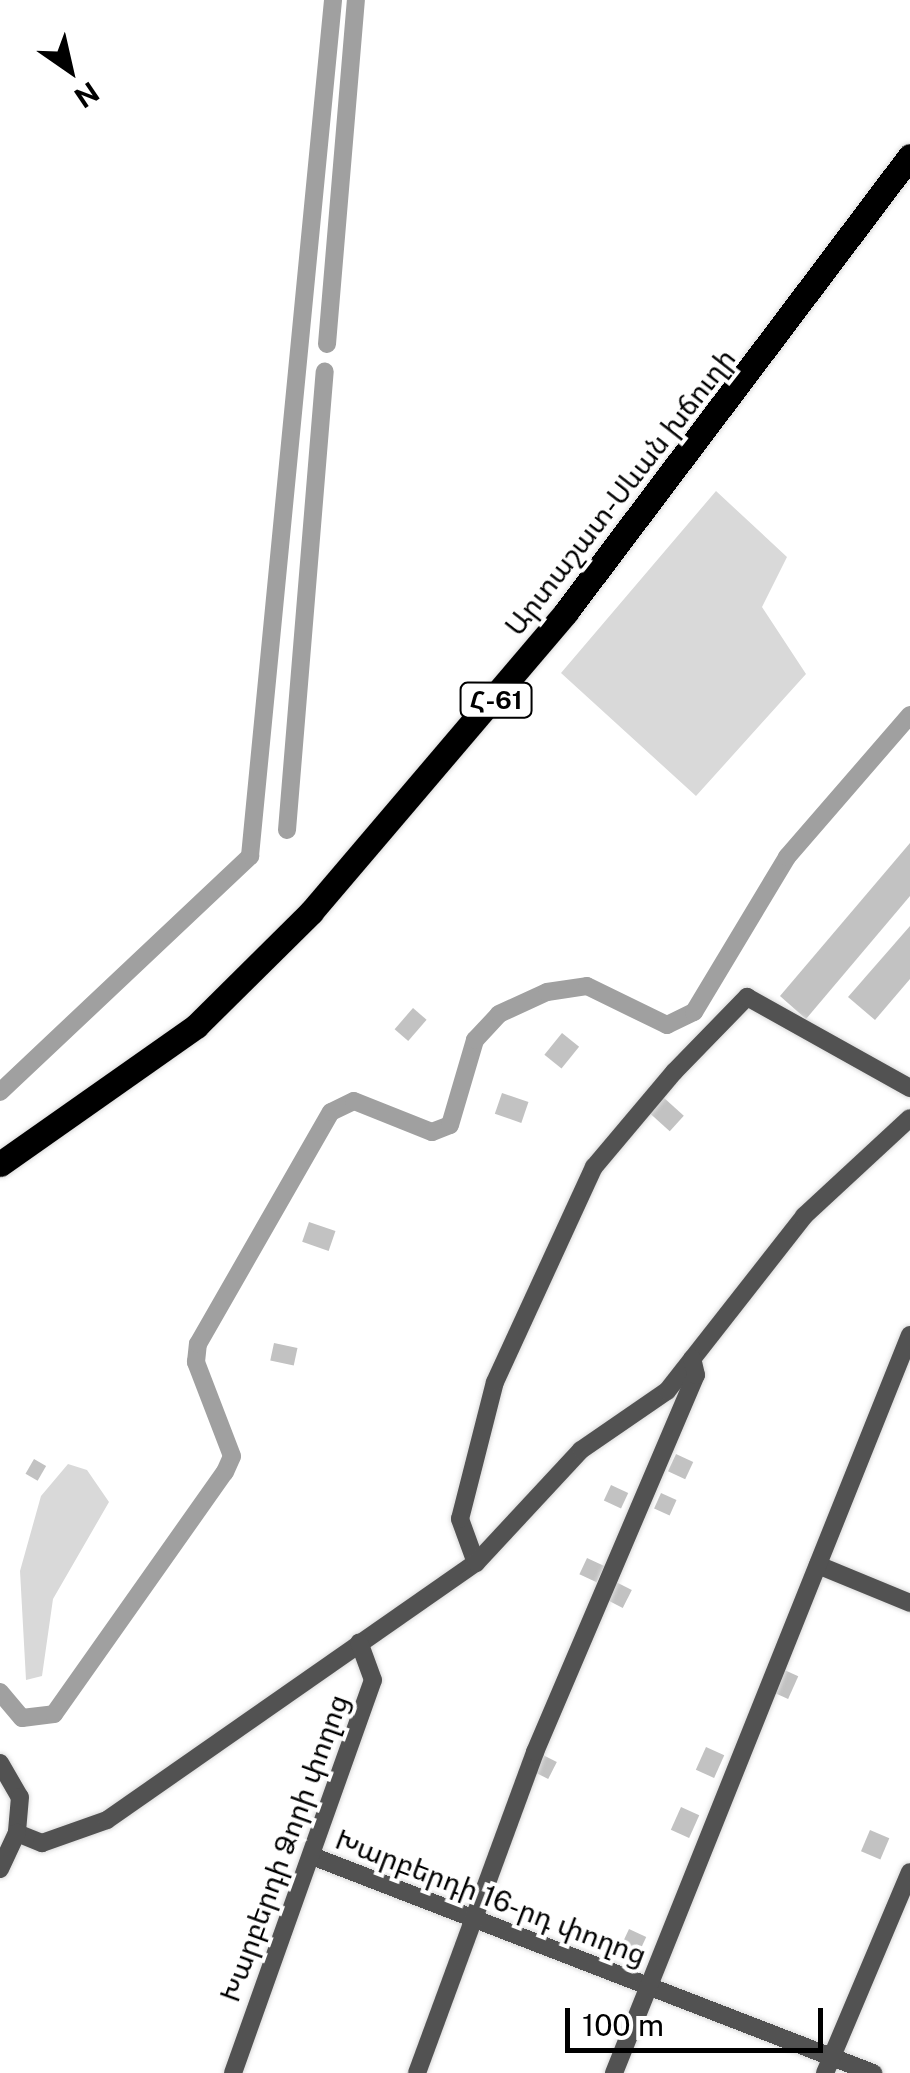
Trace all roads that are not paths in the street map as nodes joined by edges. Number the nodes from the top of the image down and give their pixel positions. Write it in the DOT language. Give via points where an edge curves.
graph roads {
  1 [pos="910,156"];
  2 [pos="910,1088"];
  3 [pos="910,1118"];
  4 [pos="0,1164"];
  5 [pos="910,1335"];
  6 [pos="692,1358"];
  7 [pos="476,1564"];
  8 [pos="818,1565"];
  9 [pos="910,1603"];
  10 [pos="358,1642"];
  11 [pos="0,1762"];
  12 [pos="17,1833"];
  13 [pos="312,1856"];
  14 [pos="0,1869"];
  15 [pos="910,1873"];
  16 [pos="473,1922"];
  17 [pos="644,1986"];
  18 [pos="829,2064"];
  19 [pos="233,2073"];
  20 [pos="417,2073"];
  21 [pos="614,2073"];
  22 [pos="874,2073"];
  1 -- 4 [label="main road, Արտաշատ-Սևան խճուղի / Հ-61" via="555,626 311,912 196,1026"];
  2 -- 7 [label="street" via="748,997 586,1185 470,1454 460,1519"];
  3 -- 6 [label="street" via="804,1216"];
  5 -- 8 [label="street"];
  6 -- 7 [label="street" via="667,1391 581,1450"];
  6 -- 16 [label="street" via="696,1375"];
  7 -- 10 [label="street"];
  8 -- 9 [label="street"];
  8 -- 17 [label="street"];
  10 -- 12 [label="street" via="108,1820 42,1843"];
  10 -- 13 [label="street, Խարբերդի Ձորի փողոց" via="373,1680"];
  11 -- 12 [label="street" via="20,1797"];
  12 -- 14 [label="street"];
  13 -- 16 [label="street, Խարբերդի 16-րդ փողոց"];
  13 -- 19 [label="street, Խարբերդի Ձորի փողոց"];
  15 -- 18 [label="street"];
  16 -- 17 [label="street, Խարբերդի 16-րդ փողոց"];
  16 -- 20 [label="street"];
  17 -- 18 [label="street, Խարբերդի 16-րդ փողոց"];
  17 -- 21 [label="street"];
  18 -- 22 [label="street, Խարբերդի 16-րդ փողոց"];
}
